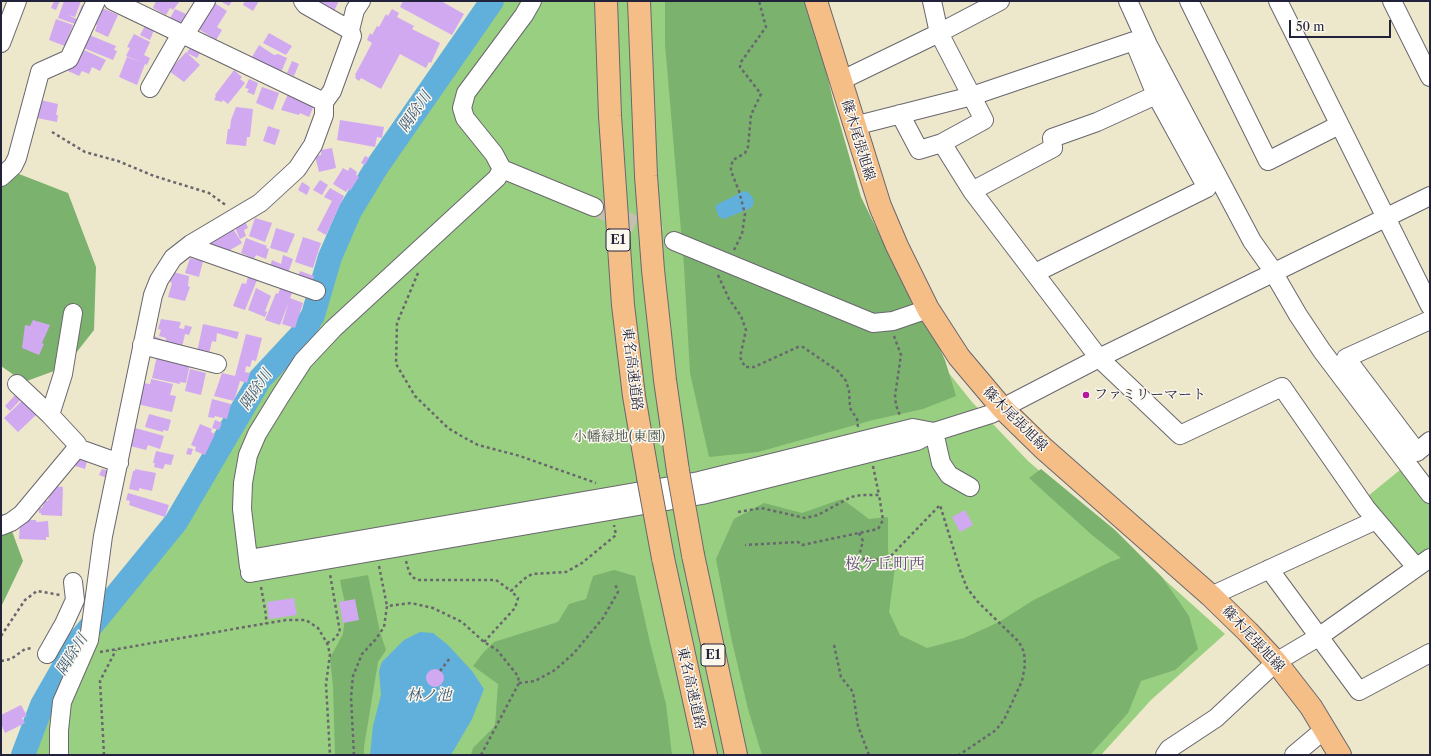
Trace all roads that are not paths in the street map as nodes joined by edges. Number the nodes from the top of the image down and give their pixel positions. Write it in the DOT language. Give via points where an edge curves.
graph roads {
  1 [pos="17,1"];
  2 [pos="96,1"];
  3 [pos="113,1"];
  4 [pos="206,1"];
  5 [pos="303,1"];
  6 [pos="361,1"];
  7 [pos="532,1"];
  8 [pos="606,1"];
  9 [pos="639,1"];
  10 [pos="816,1"];
  11 [pos="932,1"];
  12 [pos="1000,1"];
  13 [pos="1128,1"];
  14 [pos="1189,1"];
  15 [pos="1278,1"];
  16 [pos="1392,1"];
  17 [pos="350,30"];
  18 [pos="939,33"];
  19 [pos="183,35"];
  20 [pos="1,43"];
  21 [pos="1430,77"];
  22 [pos="840,81"];
  23 [pos="150,88"];
  24 [pos="1156,95"];
  25 [pos="972,96"];
  26 [pos="324,102"];
  27 [pos="900,114"];
  28 [pos="1339,125"];
  29 [pos="854,126"];
  30 [pos="942,143"];
  31 [pos="502,169"];
  32 [pos="1,177"];
  33 [pos="972,191"];
  34 [pos="1430,196"];
  35 [pos="594,207"];
  36 [pos="1386,218"];
  37 [pos="674,241"];
  38 [pos="191,244"];
  39 [pos="1035,273"];
  40 [pos="1274,273"];
  41 [pos="316,291"];
  42 [pos="1430,306"];
  43 [pos="928,309"];
  44 [pos="73,313"];
  45 [pos="1430,320"];
  46 [pos="142,345"];
  47 [pos="1099,358"];
  48 [pos="217,364"];
  49 [pos="17,384"];
  50 [pos="1002,408"];
  51 [pos="50,415"];
  52 [pos="934,432"];
  53 [pos="1430,441"];
  54 [pos="77,448"];
  55 [pos="119,463"];
  56 [pos="970,486"];
  57 [pos="1430,494"];
  58 [pos="1376,520"];
  59 [pos="1,526"];
  60 [pos="1423,563"];
  61 [pos="250,566"];
  62 [pos="1269,569"];
  63 [pos="73,582"];
  64 [pos="1211,596"];
  65 [pos="1320,636"];
  66 [pos="1430,653"];
  67 [pos="47,654"];
  68 [pos="1276,662"];
  69 [pos="1325,729"];
  70 [pos="1170,753"];
  71 [pos="59,755"];
  72 [pos="706,755"];
  73 [pos="736,755"];
  74 [pos="1294,755"];
  75 [pos="1340,755"];
  1 -- 20 [label="street"];
  2 -- 32 [label="street" via="69,59 40,72 17,158 13,166"];
  3 -- 19 [label="street"];
  4 -- 19 [label="street"];
  5 -- 17 [label="street"];
  6 -- 17 [label="street" via="355,10"];
  7 -- 31 [label="street" via="466,93 462,108 465,118 494,154"];
  8 -- 72 [label="main road, 東名高速道路 / E1, bridge" via="610,116 623,305 634,396 663,558"];
  9 -- 73 [label="main road, 東名高速道路 / E1, bridge" via="646,176 664,380 692,555"];
  10 -- 22 [label="main road, 篠木尾張旭線"];
  11 -- 18 [label="street"];
  12 -- 18 [label="street"];
  13 -- 40 [label="street" via="1148,45 1252,241"];
  14 -- 28 [label="street" via="1268,161"];
  15 -- 28 [label="street"];
  16 -- 21 [label="street"];
  17 -- 26 [label="street" via="350,43 332,91"];
  18 -- 22 [label="street"];
  18 -- 25 [label="street"];
  19 -- 23 [label="street"];
  19 -- 26 [label="street"];
  22 -- 29 [label="main road, 篠木尾張旭線"];
  24 -- 25 [label="street" via="1134,41"];
  24 -- 33 [label="street" via="1097,122 1052,138 1053,148"];
  24 -- 39 [label="street" via="1207,188"];
  25 -- 27 [label="street"];
  25 -- 30 [label="street" via="984,120"];
  26 -- 38 [label="street" via="324,115 315,139 297,169 260,203"];
  27 -- 29 [label="street"];
  27 -- 30 [label="street" via="919,150"];
  28 -- 36 [label="street"];
  29 -- 43 [label="main road, 篠木尾張旭線" via="880,206"];
  30 -- 33 [label="street"];
  31 -- 35 [label="street"];
  31 -- 61 [label="street" via="497,178 333,328 303,361 281,395 248,455 242,509"];
  33 -- 39 [label="street"];
  34 -- 36 [label="street"];
  36 -- 40 [label="street"];
  36 -- 42 [label="street"];
  37 -- 43 [label="street" via="874,323"];
  38 -- 41 [label="street" via="194,248"];
  38 -- 46 [label="street" via="173,258 159,280 153,295"];
  39 -- 47 [label="street"];
  40 -- 47 [label="street"];
  40 -- 57 [label="street" via="1322,351"];
  43 -- 50 [label="main road, 篠木尾張旭線" via="959,357"];
  44 -- 51 [label="street" via="63,374"];
  45 -- 53 [label="street" via="1346,358 1417,452"];
  46 -- 48 [label="street"];
  46 -- 55 [label="street"];
  47 -- 50 [label="street"];
  47 -- 58 [label="street" via="1180,436 1282,387"];
  49 -- 51 [label="street"];
  50 -- 52 [label="street"];
  50 -- 64 [label="main road, 篠木尾張旭線" via="1043,448"];
  51 -- 54 [label="street" via="77,444"];
  52 -- 56 [label="street" via="941,463 949,475"];
  52 -- 61 [label="street" via="917,441 702,495"];
  52 -- 61 [label="street" via="913,428 699,481"];
  54 -- 55 [label="street"];
  54 -- 59 [label="street" via="22,514"];
  55 -- 71 [label="street" via="103,536 86,647 62,702"];
  58 -- 60 [label="street"];
  58 -- 62 [label="street"];
  60 -- 65 [label="street"];
  62 -- 64 [label="street"];
  62 -- 65 [label="street"];
  63 -- 67 [label="street" via="74,600"];
  64 -- 68 [label="main road, 篠木尾張旭線"];
  65 -- 66 [label="street" via="1359,691"];
  65 -- 68 [label="street"];
  68 -- 69 [label="main road, 篠木尾張旭線"];
  68 -- 70 [label="street" via="1216,718"];
  69 -- 74 [label="street"];
  69 -- 75 [label="main road, 篠木尾張旭線"];
}
